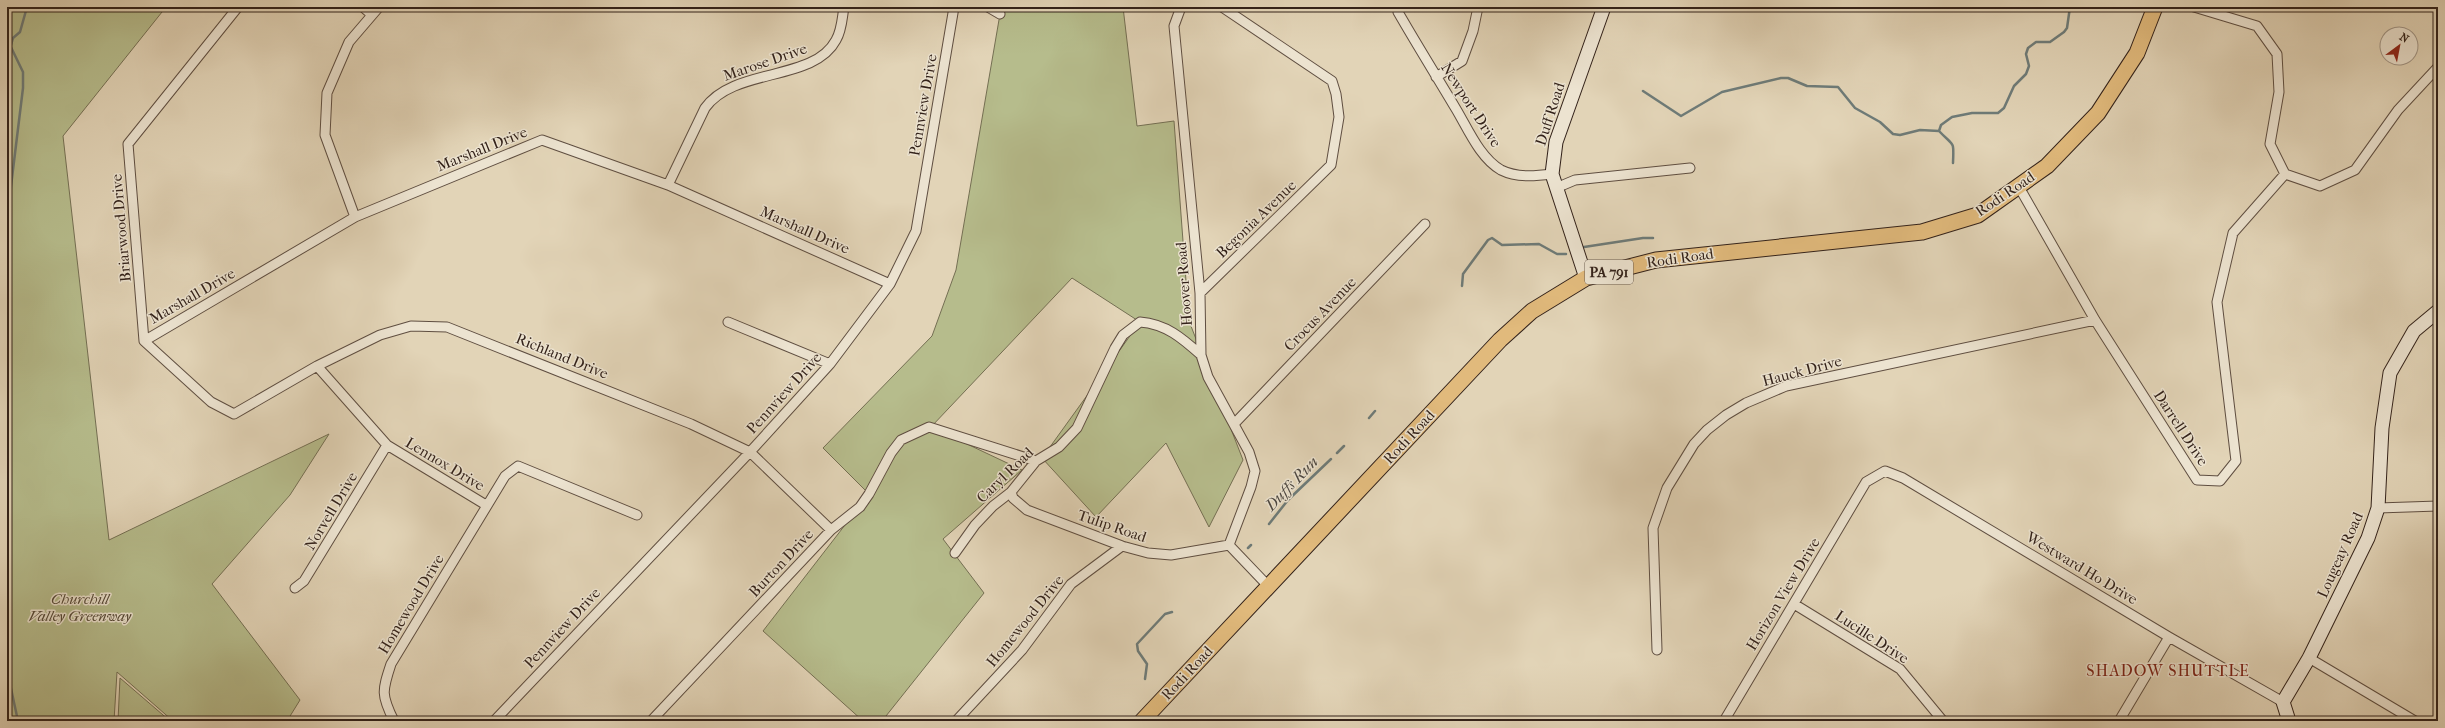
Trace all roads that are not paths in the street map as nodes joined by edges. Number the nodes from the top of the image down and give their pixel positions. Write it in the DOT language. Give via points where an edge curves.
graph roads {
  1 [pos="238,7"];
  2 [pos="363,7"];
  3 [pos="378,7"];
  4 [pos="844,7"];
  5 [pos="954,7"];
  6 [pos="988,7"];
  7 [pos="1181,7"];
  8 [pos="1222,7"];
  9 [pos="1399,7"];
  10 [pos="1478,7"];
  11 [pos="1604,7"];
  12 [pos="2155,7"];
  13 [pos="2194,7"];
  14 [pos="371,14"];
  15 [pos="1000,14"];
  16 [pos="2438,67"];
  17 [pos="1436,77"];
  18 [pos="1690,168"];
  19 [pos="1552,174"];
  20 [pos="2284,174"];
  21 [pos="668,185"];
  22 [pos="2019,187"];
  23 [pos="1556,188"];
  24 [pos="354,217"];
  25 [pos="1426,224"];
  26 [pos="1586,278"];
  27 [pos="890,284"];
  28 [pos="1200,293"];
  29 [pos="2438,312"];
  30 [pos="2095,320"];
  31 [pos="728,322"];
  32 [pos="144,341"];
  33 [pos="1201,354"];
  34 [pos="830,364"];
  35 [pos="318,366"];
  36 [pos="1234,424"];
  37 [pos="387,445"];
  38 [pos="750,452"];
  39 [pos="1036,462"];
  40 [pos="1866,482"];
  41 [pos="1011,492"];
  42 [pos="486,505"];
  43 [pos="2438,506"];
  44 [pos="2378,508"];
  45 [pos="637,515"];
  46 [pos="831,530"];
  47 [pos="1229,545"];
  48 [pos="1122,546"];
  49 [pos="955,553"];
  50 [pos="295,588"];
  51 [pos="1269,588"];
  52 [pos="1794,604"];
  53 [pos="2169,637"];
  54 [pos="1657,650"];
  55 [pos="2309,658"];
  56 [pos="2283,702"];
  57 [pos="394,721"];
  58 [pos="494,721"];
  59 [pos="651,721"];
  60 [pos="956,721"];
  61 [pos="1142,721"];
  62 [pos="1724,721"];
  63 [pos="1943,721"];
  64 [pos="2119,721"];
  65 [pos="2288,721"];
  66 [pos="2415,721"];
  1 -- 32 [label="street, Briarwood Drive" via="128,144"];
  2 -- 14 [label="street"];
  3 -- 14 [label="street"];
  4 -- 21 [label="street, Marose Drive" via="837,39 821,58 733,86 712,98"];
  5 -- 27 [label="street, Pennview Drive" via="916,231"];
  6 -- 15 [label="street"];
  7 -- 28 [label="street, Hoover Road" via="1174,26"];
  8 -- 28 [label="street, Begonia Avenue" via="1332,81 1339,117 1331,165"];
  9 -- 17 [label="street, Newport Drive" via="1398,12"];
  10 -- 17 [label="street" via="1473,31 1462,61"];
  11 -- 19 [label="street, Duff Road" via="1556,142"];
  12 -- 22 [label="main road, Rodi Road / PA 791" via="2137,54 2098,113 2047,166"];
  13 -- 20 [label="street" via="2257,26 2277,54 2279,92 2270,144"];
  14 -- 24 [label="street" via="349,42 327,93 325,135"];
  16 -- 20 [label="street" via="2398,110 2355,170 2320,186"];
  17 -- 19 [label="street, Newport Drive" via="1482,151 1495,165 1518,175"];
  18 -- 23 [label="street" via="1574,180"];
  19 -- 23 [label="street, Duff Road"];
  20 -- 30 [label="street, Darrell Drive" via="2233,233 2217,302 2236,461 2220,481 2197,480"];
  21 -- 24 [label="street, Marshall Drive" via="542,140"];
  21 -- 27 [label="street, Marshall Drive"];
  22 -- 26 [label="main road, Rodi Road / PA 791" via="1978,215 1922,232 1656,260"];
  22 -- 30 [label="street, Darrell Drive"];
  23 -- 26 [label="street, Duff Road"];
  24 -- 32 [label="street, Marshall Drive"];
  25 -- 36 [label="street, Crocus Avenue"];
  26 -- 51 [label="main road, Rodi Road / PA 791" via="1532,311 1500,340"];
  27 -- 34 [label="street, Pennview Drive"];
  28 -- 33 [label="street, Hoover Road"];
  29 -- 44 [label="street, Lougeay Road" via="2414,332 2390,373 2382,428"];
  30 -- 54 [label="street, Hauck Drive" via="1786,386 1746,403 1726,415 1694,444 1679,467 1653,528"];
  31 -- 34 [label="street"];
  32 -- 35 [label="street, Richland Drive" via="211,402 234,414"];
  33 -- 36 [label="street, Hoover Road" via="1208,377"];
  33 -- 39 [label="street, Caryl Road" via="1174,331 1140,322 1123,335 1115,348 1077,428 1059,447"];
  34 -- 38 [label="street, Pennview Drive"];
  35 -- 37 [label="street, Lennox Drive"];
  35 -- 38 [label="street, Richland Drive" via="380,335 411,326 447,327 691,424"];
  36 -- 47 [label="street, Hoover Road" via="1249,452 1255,471"];
  37 -- 42 [label="street, Lennox Drive"];
  37 -- 50 [label="street, Norvell Drive" via="304,581"];
  38 -- 46 [label="street, Richland Drive"];
  38 -- 58 [label="street, Pennview Drive"];
  39 -- 41 [label="street, Caryl Road"];
  39 -- 46 [label="street, Burton Drive" via="929,426 902,440 891,453 860,507"];
  40 -- 52 [label="street, Horizon View Drive"];
  40 -- 53 [label="street, Westward Ho Drive" via="1885,471 1903,478"];
  41 -- 48 [label="street, Tulip Road" via="1013,498 1027,510"];
  41 -- 49 [label="street, Caryl Road" via="992,506"];
  42 -- 45 [label="street, Lennox Drive" via="505,476 518,466"];
  42 -- 57 [label="street, Homewood Drive" via="391,664 384,685 384,701"];
  43 -- 44 [label="street"];
  44 -- 55 [label="street, Lougeay Road" via="2368,538"];
  46 -- 59 [label="street, Burton Drive"];
  47 -- 48 [label="street, Tulip Road" via="1171,555 1148,553"];
  47 -- 51 [label="street"];
  48 -- 60 [label="street, Homewood Drive" via="1071,584 1022,650"];
  51 -- 61 [label="main road, Rodi Road / PA 791"];
  52 -- 62 [label="street, Horizon View Drive"];
  52 -- 63 [label="street, Lucille Drive" via="1900,668"];
  53 -- 56 [label="street, Westward Ho Drive"];
  53 -- 64 [label="street"];
  55 -- 56 [label="street, Lougeay Road"];
  55 -- 66 [label="street"];
  56 -- 65 [label="street"];
}
